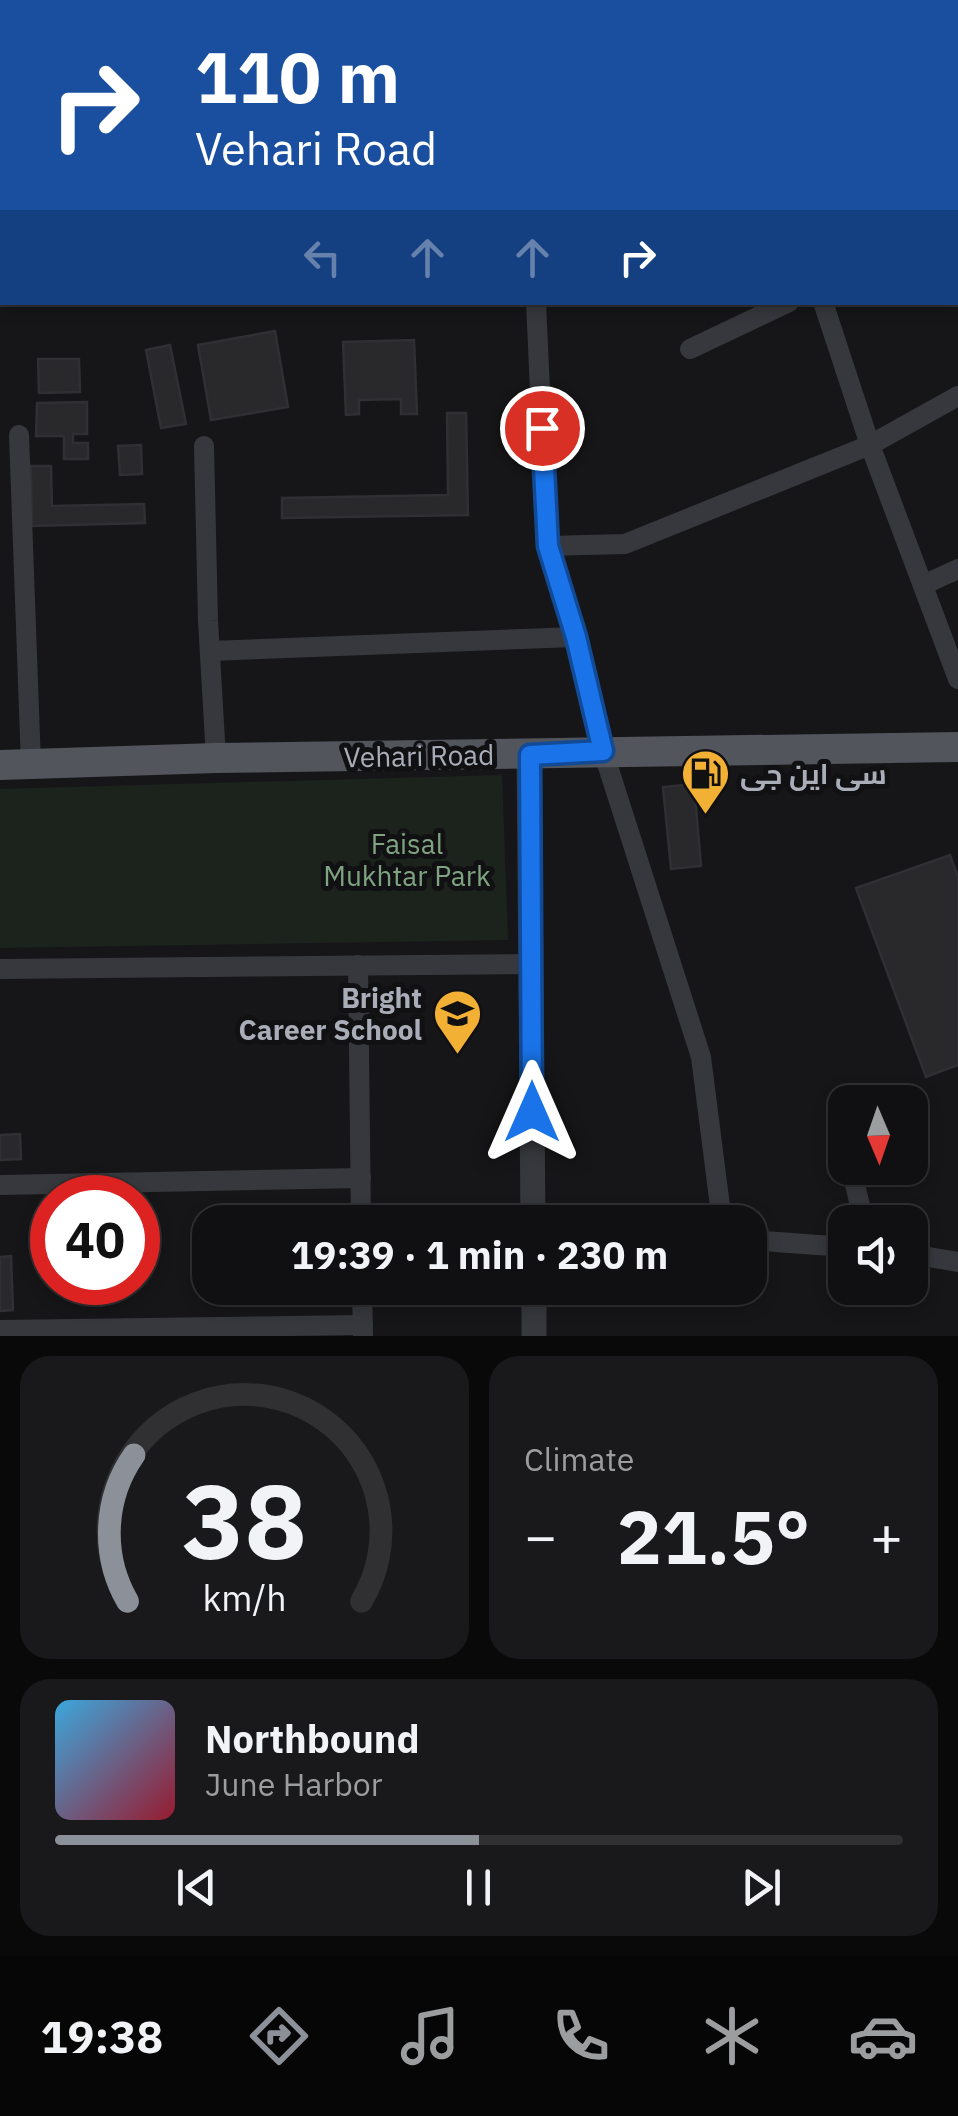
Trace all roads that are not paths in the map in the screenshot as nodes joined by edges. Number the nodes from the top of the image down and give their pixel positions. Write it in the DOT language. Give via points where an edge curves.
graph roads {
  1 [pos="536,305"];
  2 [pos="783,305"];
  3 [pos="824,305"];
  4 [pos="690,349"];
  5 [pos="958,396"];
  6 [pos="19,435"];
  7 [pos="870,445"];
  8 [pos="204,446"];
  9 [pos="548,546"];
  10 [pos="958,569"];
  11 [pos="922,585"];
  12 [pos="576,637"];
  13 [pos="210,651"];
  14 [pos="958,679"];
  15 [pos="958,747"];
  16 [pos="603,751"];
  17 [pos="530,755"];
  18 [pos="216,758"];
  19 [pos="31,764"];
  20 [pos="0,765"];
  21 [pos="531,964"];
  22 [pos="358,965"];
  23 [pos="0,969"];
  24 [pos="361,1178"];
  25 [pos="0,1185"];
  26 [pos="362,1205"];
  27 [pos="534,1205"];
  28 [pos="720,1205"];
  29 [pos="767,1241"];
  30 [pos="828,1246"];
  31 [pos="928,1257"];
  32 [pos="958,1262"];
  33 [pos="362,1305"];
  34 [pos="534,1305"];
  35 [pos="0,1330"];
  36 [pos="363,1331"];
  37 [pos="222,1332"];
  38 [pos="73,1333"];
  39 [pos="534,1336"];
  1 -- 9 [label="street"];
  2 -- 4 [label="street"];
  3 -- 7 [label="street"];
  5 -- 7 [label="street"];
  6 -- 19 [label="street"];
  7 -- 9 [label="street" via="625,544"];
  7 -- 11 [label="street"];
  8 -- 13 [label="street"];
  9 -- 12 [label="street"];
  10 -- 11 [label="street"];
  11 -- 14 [label="street"];
  12 -- 13 [label="street"];
  12 -- 16 [label="street"];
  13 -- 18 [label="street"];
  15 -- 16 [label="main road, Vehari Road"];
  16 -- 17 [label="main road, Vehari Road"];
  16 -- 28 [label="street" via="701,1057"];
  17 -- 18 [label="main road, Vehari Road"];
  17 -- 21 [label="street"];
  18 -- 19 [label="main road, Vehari Road"];
  19 -- 20 [label="main road, Vehari Road"];
  21 -- 22 [label="street"];
  21 -- 27 [label="street"];
  22 -- 23 [label="street"];
  22 -- 24 [label="street"];
  24 -- 25 [label="street"];
  24 -- 26 [label="street"];
  29 -- 30 [label="street"];
  31 -- 32 [label="street"];
  33 -- 36 [label="street"];
  34 -- 39 [label="street"];
  35 -- 38 [label="street"];
  36 -- 37 [label="street"];
  37 -- 38 [label="street"];
}
